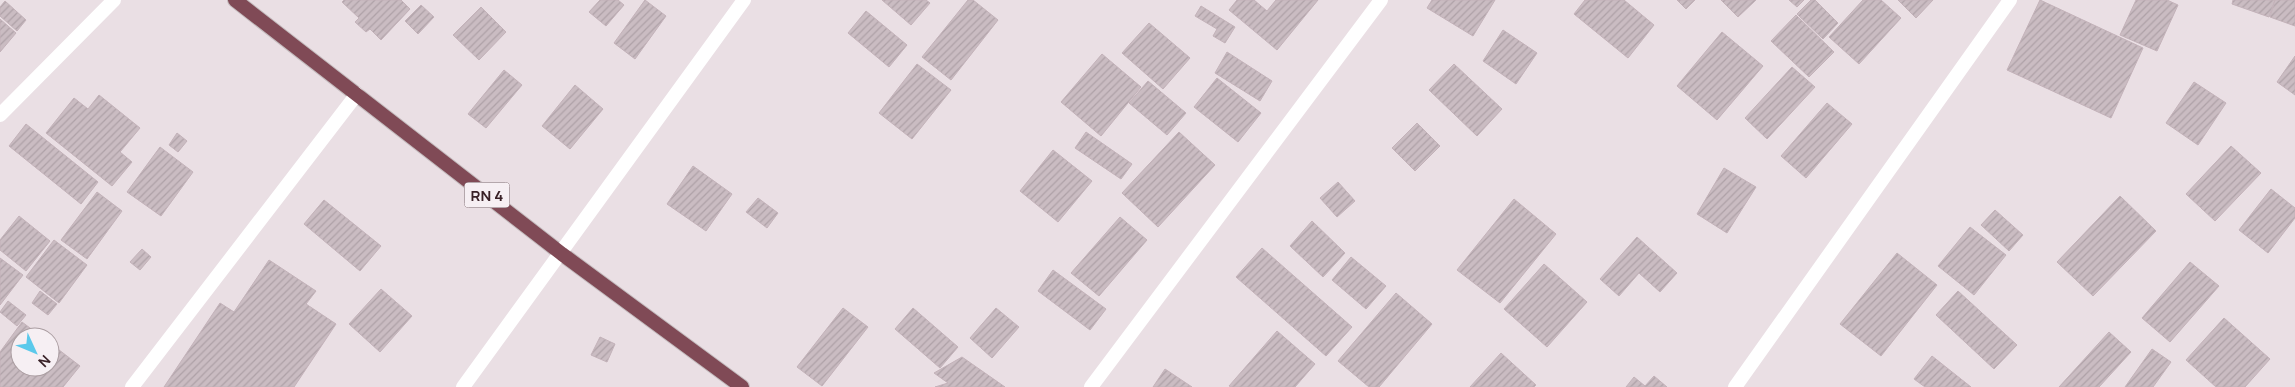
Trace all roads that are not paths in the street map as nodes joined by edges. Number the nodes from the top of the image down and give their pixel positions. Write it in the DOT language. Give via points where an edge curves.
graph roads {
  1 [pos="114,0"];
  2 [pos="235,0"];
  3 [pos="744,0"];
  4 [pos="1381,0"];
  5 [pos="2010,0"];
  6 [pos="357,94"];
  7 [pos="0,115"];
  8 [pos="562,254"];
  9 [pos="132,387"];
  10 [pos="464,387"];
  11 [pos="742,387"];
  12 [pos="1091,387"];
  13 [pos="1735,387"];
  1 -- 7 [label="street"];
  2 -- 6 [label="highway, RN 4"];
  3 -- 8 [label="street"];
  4 -- 12 [label="street"];
  5 -- 13 [label="street"];
  6 -- 8 [label="highway, RN 4"];
  6 -- 9 [label="street"];
  8 -- 10 [label="street"];
  8 -- 11 [label="highway, RN 4"];
}
